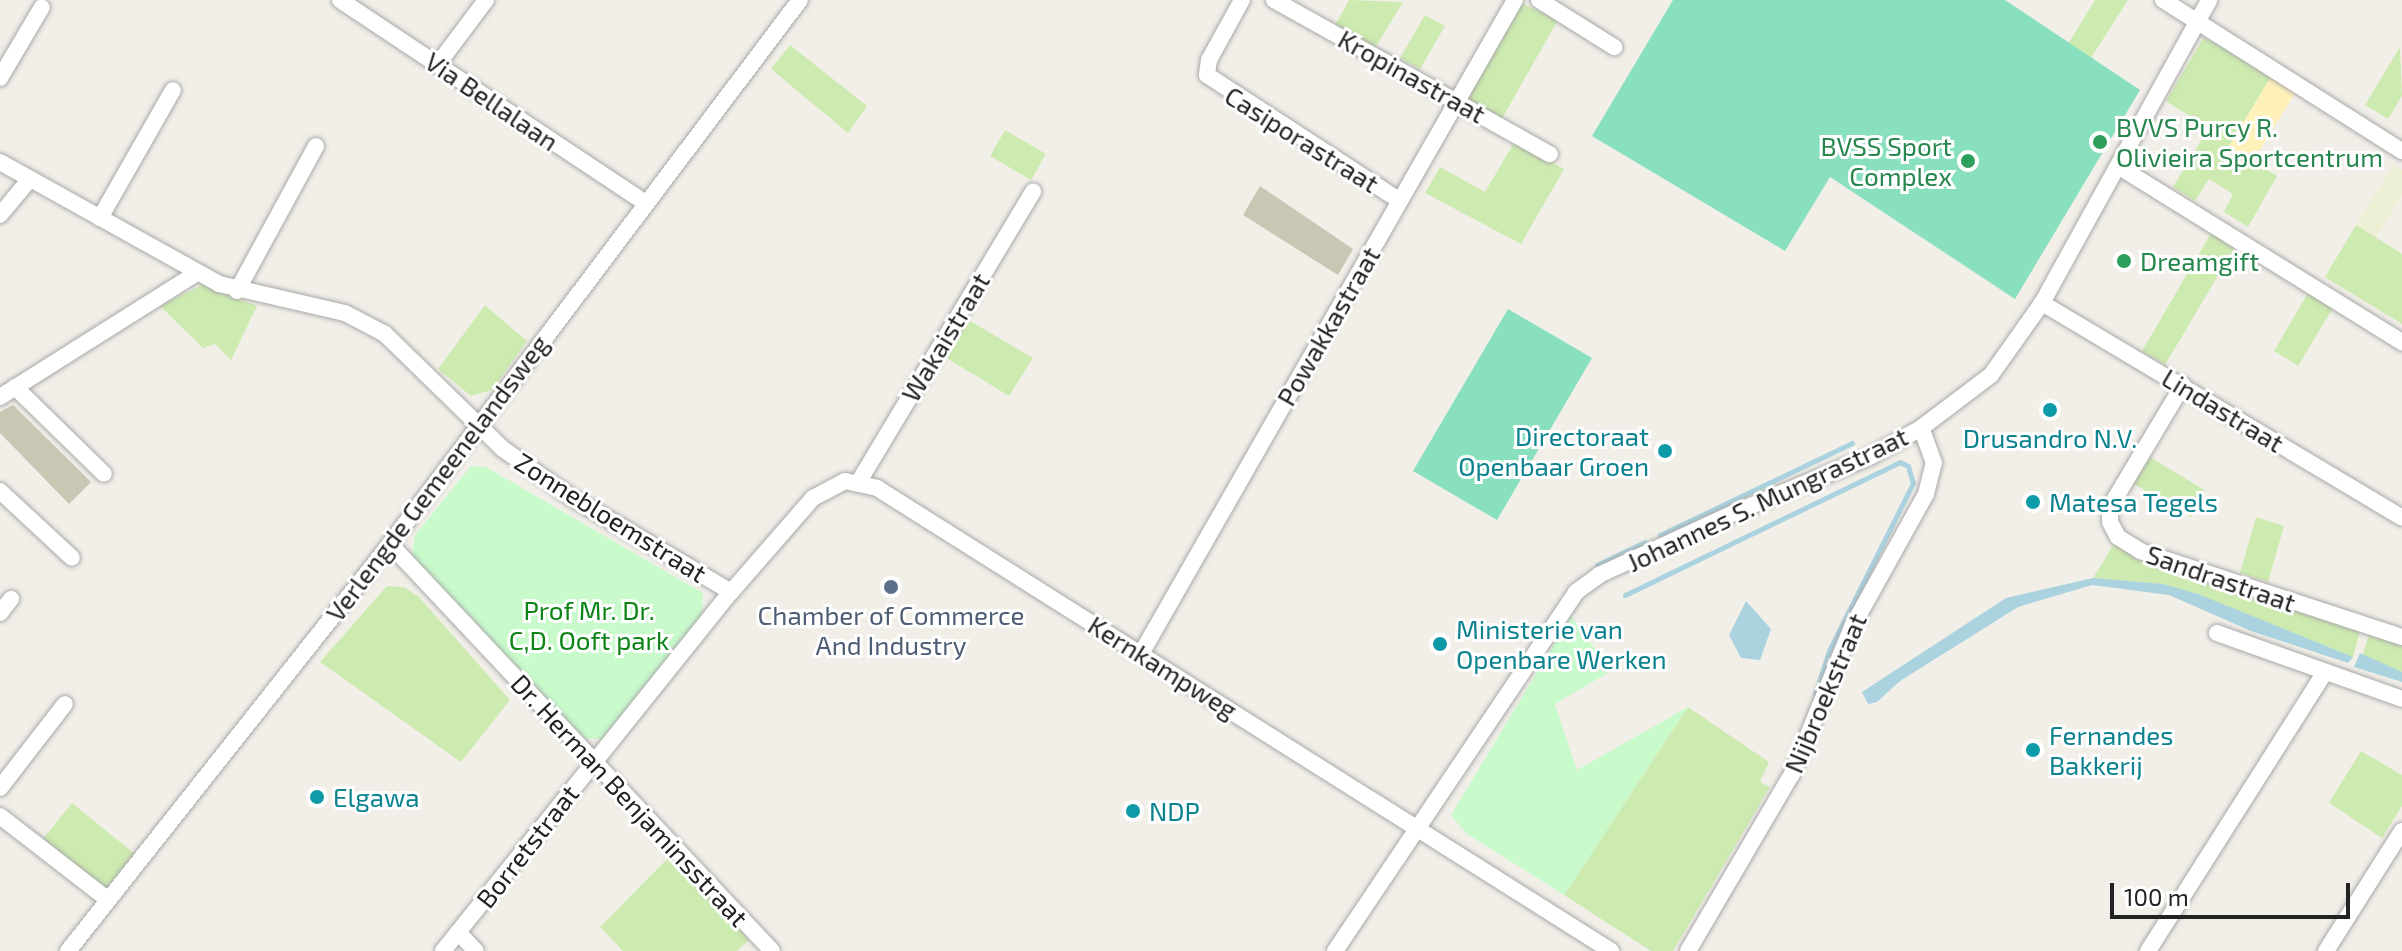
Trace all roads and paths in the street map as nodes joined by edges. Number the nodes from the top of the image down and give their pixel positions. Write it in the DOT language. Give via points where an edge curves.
graph roads {
  1 [pos="340,0"];
  2 [pos="486,0"];
  3 [pos="800,0"];
  4 [pos="1242,0"];
  5 [pos="1274,0"];
  6 [pos="1515,0"];
  7 [pos="1539,0"];
  8 [pos="2163,0"];
  9 [pos="2209,0"];
  10 [pos="42,7"];
  11 [pos="2198,22"];
  12 [pos="1614,47"];
  13 [pos="438,64"];
  14 [pos="0,78"];
  15 [pos="173,90"];
  16 [pos="1458,101"];
  17 [pos="316,146"];
  18 [pos="2402,151"];
  19 [pos="1550,154"];
  20 [pos="0,162"];
  21 [pos="2121,168"];
  22 [pos="30,179"];
  23 [pos="1033,192"];
  24 [pos="1400,201"];
  25 [pos="644,202"];
  26 [pos="0,215"];
  27 [pos="100,218"];
  28 [pos="197,273"];
  29 [pos="237,291"];
  30 [pos="2042,303"];
  31 [pos="2402,342"];
  32 [pos="2183,385"];
  33 [pos="15,387"];
  34 [pos="0,397"];
  35 [pos="479,426"];
  36 [pos="1921,428"];
  37 [pos="104,474"];
  38 [pos="858,483"];
  39 [pos="0,491"];
  40 [pos="2402,518"];
  41 [pos="390,544"];
  42 [pos="72,558"];
  43 [pos="731,592"];
  44 [pos="11,599"];
  45 [pos="0,613"];
  46 [pos="2217,633"];
  47 [pos="2402,637"];
  48 [pos="1142,652"];
  49 [pos="2323,675"];
  50 [pos="2402,699"];
  51 [pos="65,704"];
  52 [pos="594,761"];
  53 [pos="0,788"];
  54 [pos="0,816"];
  55 [pos="1417,830"];
  56 [pos="2402,831"];
  57 [pos="107,899"];
  58 [pos="458,932"];
  59 [pos="68,951"];
  60 [pos="443,951"];
  61 [pos="476,951"];
  62 [pos="772,951"];
  63 [pos="1335,951"];
  64 [pos="1611,951"];
  65 [pos="1688,951"];
  66 [pos="2148,951"];
  67 [pos="2326,951"];
  1 -- 13 [label="street, Via Bellalaan"];
  2 -- 13 [label="street"];
  3 -- 25 [label="street, Verlengde Gemeenelandsweg"];
  4 -- 24 [label="street, Casiporastraat" via="1209,60 1207,75"];
  5 -- 16 [label="street, Kropinastraat"];
  6 -- 16 [label="street, Powakkastraat"];
  7 -- 12 [label="street"];
  8 -- 11 [label="street"];
  9 -- 11 [label="street, Johannes S. Mungrastraat"];
  10 -- 14 [label="street"];
  11 -- 18 [label="street"];
  11 -- 21 [label="street, Johannes S. Mungrastraat"];
  13 -- 25 [label="street, Via Bellalaan"];
  15 -- 27 [label="street"];
  16 -- 19 [label="street, Kropinastraat"];
  16 -- 24 [label="street, Powakkastraat"];
  17 -- 29 [label="street"];
  20 -- 22 [label="street, Zonnebloemstraat"];
  21 -- 30 [label="street, Johannes S. Mungrastraat"];
  21 -- 31 [label="street"];
  22 -- 26 [label="street"];
  22 -- 27 [label="street, Zonnebloemstraat"];
  23 -- 38 [label="street, Wakaistraat"];
  24 -- 48 [label="street, Powakkastraat"];
  25 -- 35 [label="street, Verlengde Gemeenelandsweg"];
  27 -- 28 [label="street, Zonnebloemstraat"];
  28 -- 29 [label="street, Zonnebloemstraat"];
  28 -- 33 [label="street"];
  29 -- 35 [label="street, Zonnebloemstraat" via="345,313 385,334"];
  30 -- 32 [label="street, Lindastraat"];
  30 -- 36 [label="street, Johannes S. Mungrastraat" via="1991,375"];
  32 -- 40 [label="street, Lindastraat"];
  32 -- 47 [label="street, Sandrastraat" via="2110,507 2118,537 2140,551"];
  33 -- 34 [label="street"];
  33 -- 37 [label="street"];
  35 -- 41 [label="street, Verlengde Gemeenelandsweg"];
  35 -- 43 [label="street, Zonnebloemstraat" via="571,497"];
  36 -- 55 [label="street, Johannes S. Mungrastraat" via="1871,456 1599,575 1576,592"];
  36 -- 65 [label="street, Nijbroekstraat" via="1934,463 1926,494 1852,627 1792,774"];
  38 -- 43 [label="street" via="845,481 813,498"];
  38 -- 48 [label="street, Kernkampweg" via="877,488"];
  39 -- 42 [label="street"];
  41 -- 52 [label="street, Dr. Herman Benjaminsstraat"];
  41 -- 57 [label="street, Verlengde Gemeenelandsweg"];
  43 -- 52 [label="street, Borretstraat"];
  44 -- 45 [label="street"];
  46 -- 49 [label="street"];
  48 -- 55 [label="street, Kernkampweg"];
  49 -- 50 [label="street"];
  49 -- 66 [label="street"];
  51 -- 53 [label="street"];
  52 -- 58 [label="street, Borretstraat"];
  52 -- 62 [label="street, Dr. Herman Benjaminsstraat"];
  54 -- 57 [label="street"];
  55 -- 63 [label="street, Johannes S. Mungrastraat"];
  55 -- 64 [label="street, Kernkampweg"];
  56 -- 67 [label="street"];
  57 -- 59 [label="street, Verlengde Gemeenelandsweg"];
  58 -- 60 [label="street, Borretstraat"];
  58 -- 61 [label="street"];
}
